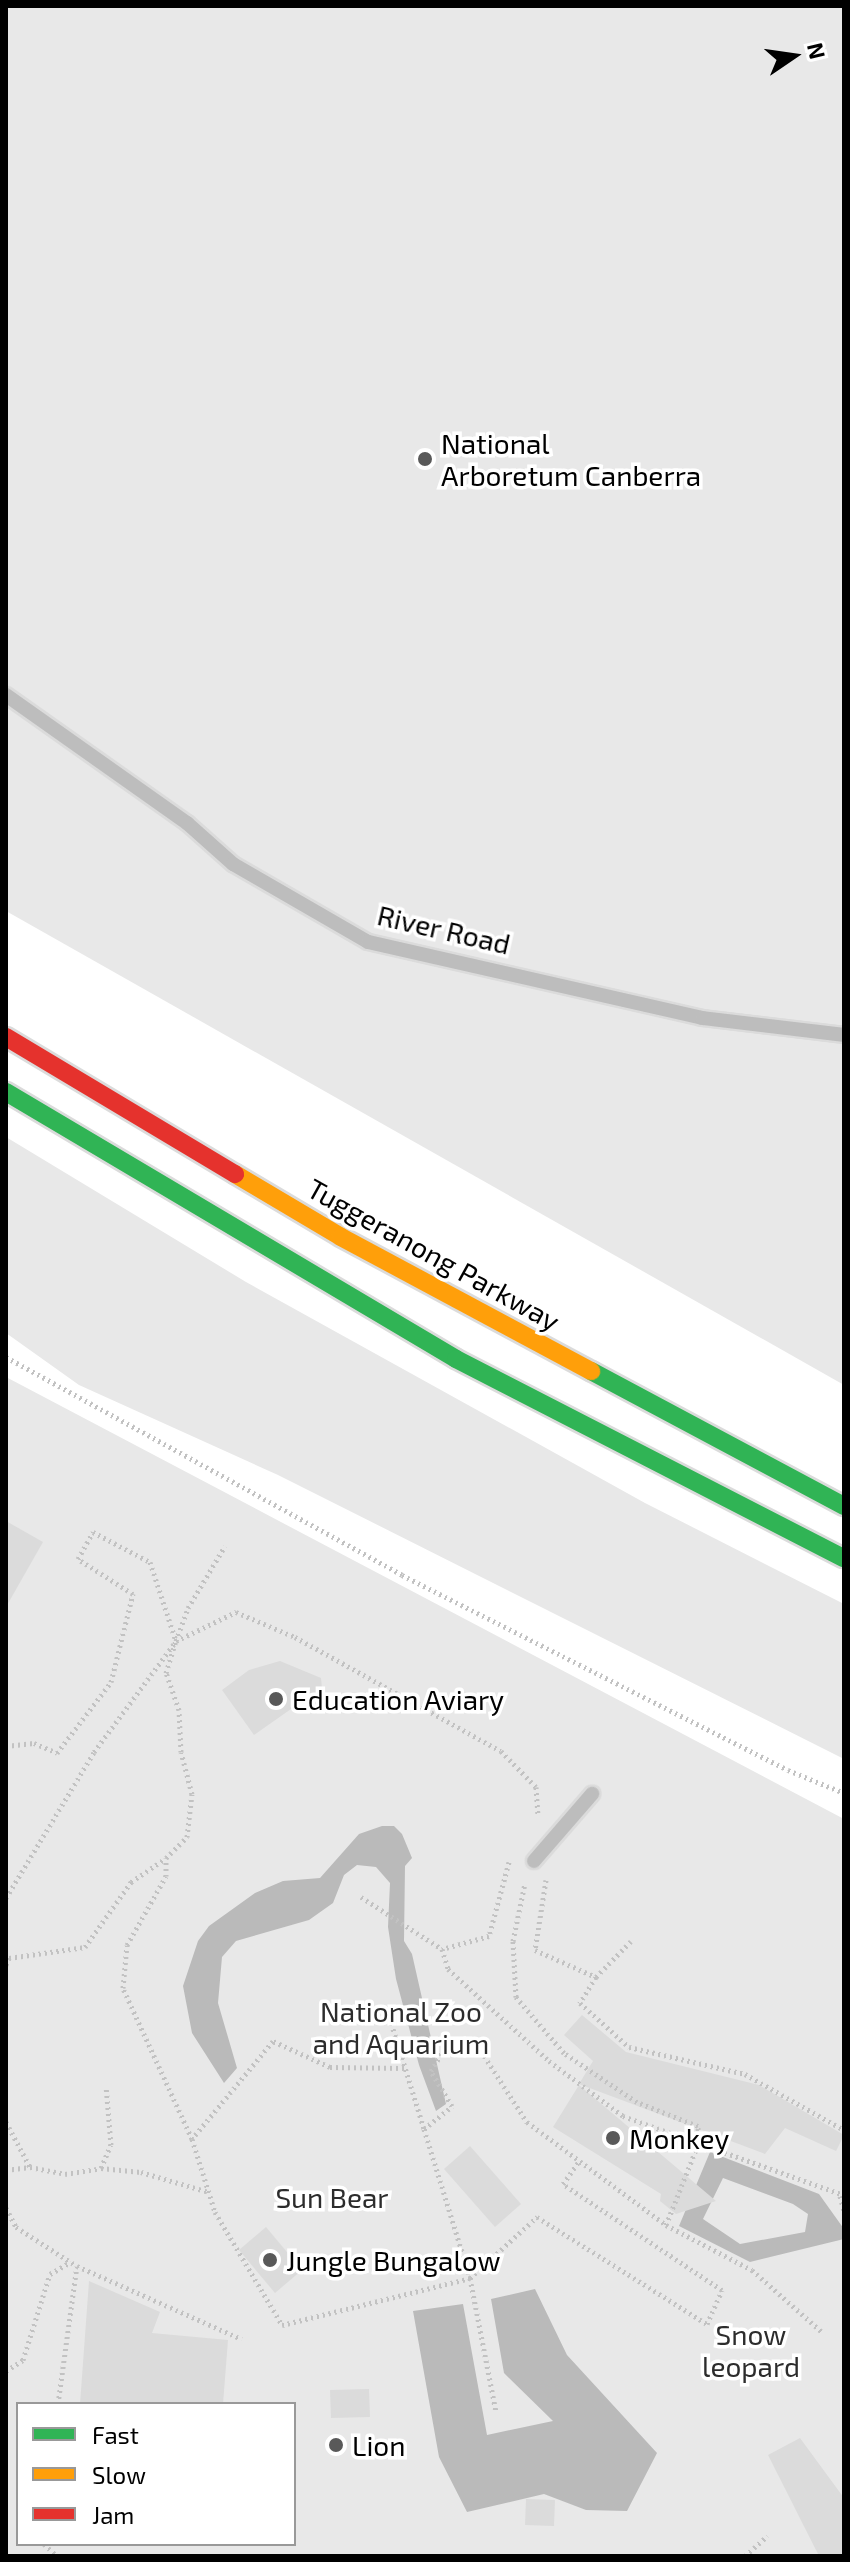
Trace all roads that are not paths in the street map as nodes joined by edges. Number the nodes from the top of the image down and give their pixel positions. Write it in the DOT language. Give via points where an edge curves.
graph roads {
  1 [pos="6,695"];
  2 [pos="844,1035"];
  3 [pos="6,1037"];
  4 [pos="6,1092"];
  5 [pos="844,1506"];
  6 [pos="844,1558"];
  7 [pos="592,1794"];
  8 [pos="534,1861"];
  1 -- 2 [label="lane, River Road" via="187,823 233,864 368,942 702,1018"];
  3 -- 5 [label="highway, Tuggeranong Parkway" via="341,1237"];
  4 -- 6 [label="highway" via="456,1359"];
  7 -- 8 [label="lane"];
}
